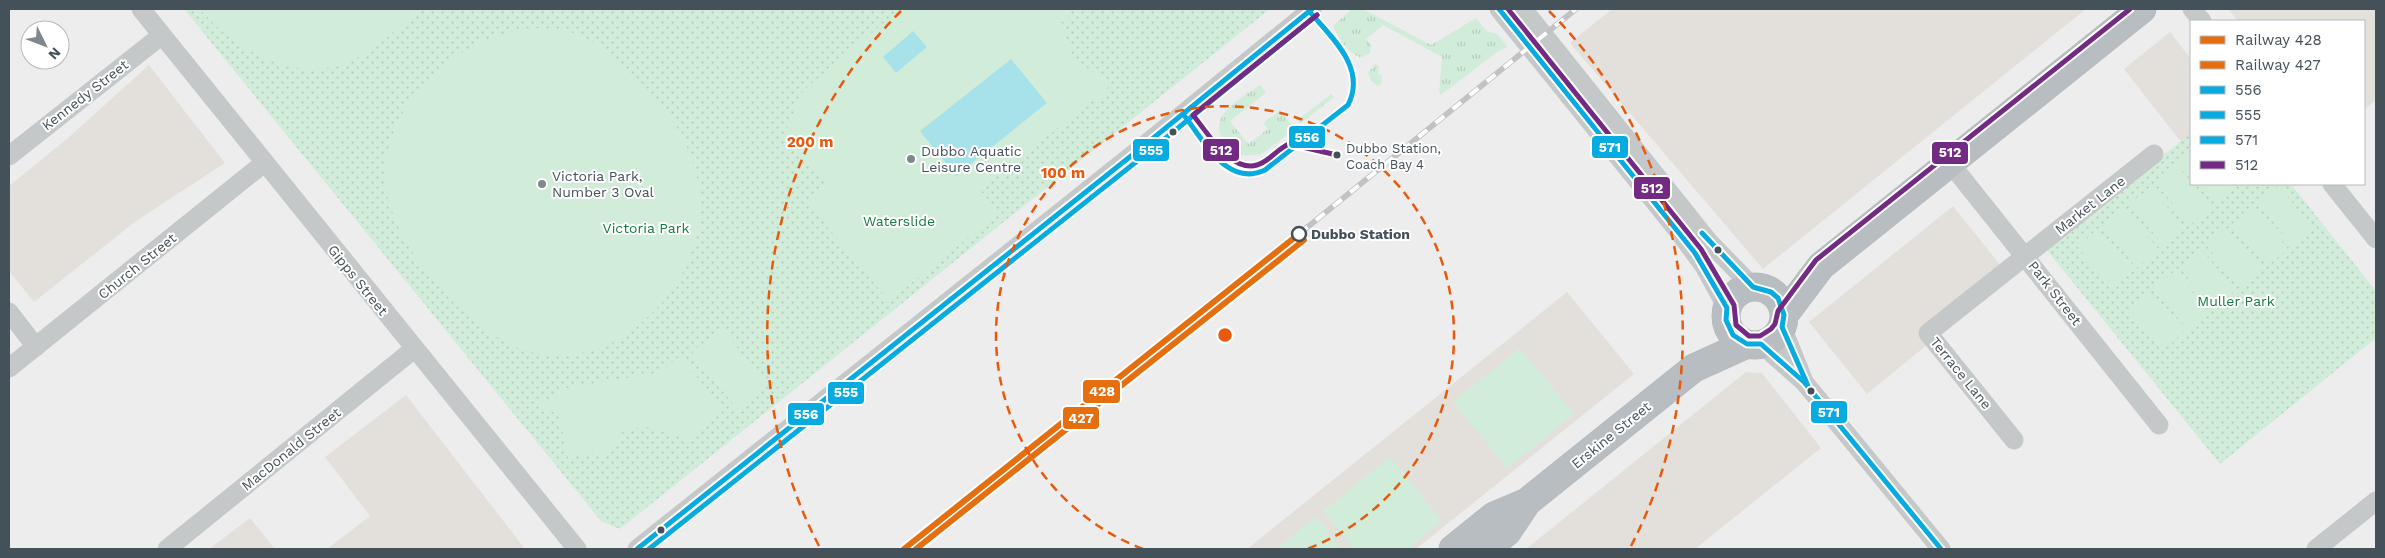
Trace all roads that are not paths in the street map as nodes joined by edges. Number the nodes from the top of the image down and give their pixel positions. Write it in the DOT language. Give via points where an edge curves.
graph roads {
  1 [pos="141,9"];
  2 [pos="1312,9"];
  3 [pos="1499,9"];
  4 [pos="1523,9"];
  5 [pos="2142,9"];
  6 [pos="2192,9"];
  7 [pos="2201,20"];
  8 [pos="162,35"];
  9 [pos="2154,154"];
  10 [pos="9,156"];
  11 [pos="1950,163"];
  12 [pos="264,164"];
  13 [pos="2333,185"];
  14 [pos="2376,239"];
  15 [pos="2026,256"];
  16 [pos="1821,266"];
  17 [pos="1758,287"];
  18 [pos="9,312"];
  19 [pos="1727,314"];
  20 [pos="1783,321"];
  21 [pos="1754,344"];
  22 [pos="36,347"];
  23 [pos="414,349"];
  24 [pos="9,368"];
  25 [pos="1694,368"];
  26 [pos="1804,382"];
  27 [pos="2159,425"];
  28 [pos="2014,440"];
  29 [pos="2376,501"];
  30 [pos="1527,502"];
  31 [pos="167,549"];
  32 [pos="577,549"];
  33 [pos="637,549"];
  34 [pos="1452,549"];
  35 [pos="1486,549"];
  36 [pos="1941,549"];
  37 [pos="2316,549"];
  1 -- 8 [label="street, Gipps Street"];
  2 -- 33 [label="street"];
  3 -- 19 [label="street" via="1680,232 1704,266"];
  4 -- 17 [label="street" via="1709,242"];
  5 -- 11 [label="highway"];
  6 -- 7 [label="street"];
  8 -- 10 [label="street, Kennedy Street"];
  8 -- 12 [label="street, Gipps Street"];
  9 -- 15 [label="street, Market Lane"];
  11 -- 15 [label="street, Park Street"];
  11 -- 16 [label="highway"];
  12 -- 22 [label="street, Church Street"];
  12 -- 23 [label="street, Gipps Street"];
  13 -- 14 [label="street"];
  15 -- 27 [label="street, Park Street"];
  15 -- 28 [label="street, Terrace Lane" via="1928,333"];
  16 -- 17 [label="highway"];
  16 -- 20 [label="highway"];
  17 -- 19 [label="highway" via="1737,293"];
  17 -- 20 [label="highway" via="1778,298"];
  18 -- 22 [label="street"];
  19 -- 21 [label="highway" via="1733,335"];
  19 -- 25 [label="highway, Erskine Street"];
  20 -- 21 [label="highway" via="1770,341"];
  20 -- 26 [label="street"];
  21 -- 25 [label="highway, Erskine Street"];
  21 -- 26 [label="street"];
  22 -- 24 [label="street, Church Street"];
  23 -- 31 [label="street, MacDonald Street"];
  23 -- 32 [label="street, Gipps Street"];
  25 -- 30 [label="highway, Erskine Street"];
  26 -- 36 [label="street"];
  29 -- 37 [label="street"];
  30 -- 34 [label="highway, Erskine Street" via="1494,516"];
  30 -- 35 [label="highway, Erskine Street" via="1507,532"];
}
